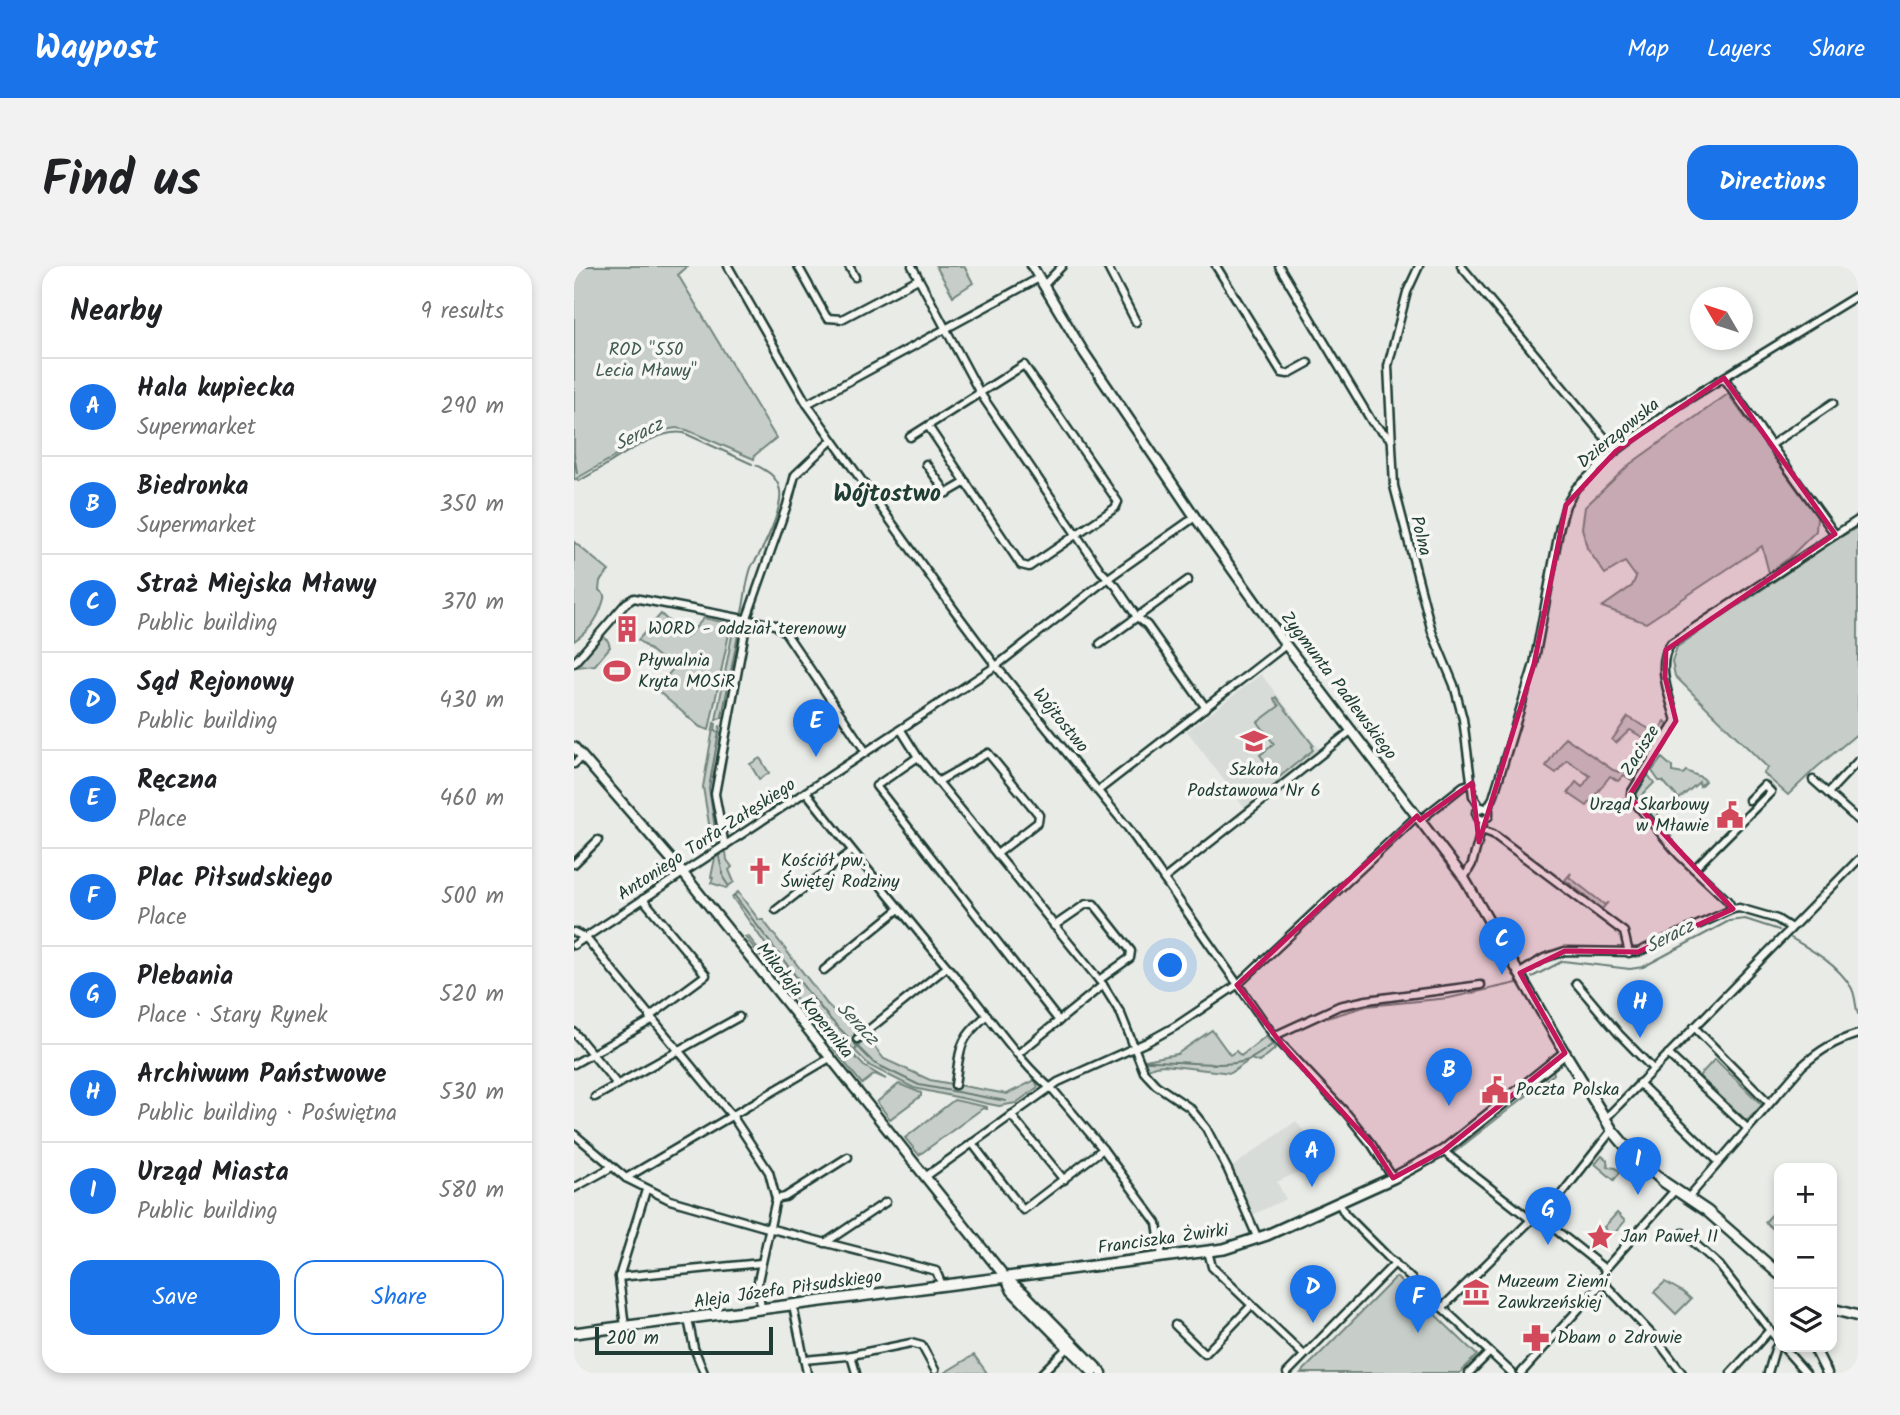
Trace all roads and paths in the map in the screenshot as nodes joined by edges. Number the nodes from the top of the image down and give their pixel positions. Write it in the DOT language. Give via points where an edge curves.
graph roads {
  1 [pos="727,266"];
  2 [pos="798,266"];
  3 [pos="849,266"];
  4 [pos="912,266"];
  5 [pos="1032,266"];
  6 [pos="1062,266"];
  7 [pos="1107,266"];
  8 [pos="1216,266"];
  9 [pos="1279,266"];
  10 [pos="1419,266"];
  11 [pos="1461,266"];
  12 [pos="855,277"];
  13 [pos="918,279"];
  14 [pos="1041,282"];
  15 [pos="1858,295"];
  16 [pos="1136,322"];
  17 [pos="946,329"];
  18 [pos="1308,363"];
  19 [pos="1724,378"];
  20 [pos="980,393"];
  21 [pos="1833,403"];
  22 [pos="807,404"];
  23 [pos="928,426"];
  24 [pos="910,437"];
  25 [pos="1391,439"];
  26 [pos="832,440"];
  27 [pos="1771,445"];
  28 [pos="1616,451"];
  29 [pos="926,464"];
  30 [pos="965,482"];
  31 [pos="1195,517"];
  32 [pos="1858,520"];
  33 [pos="1075,534"];
  34 [pos="1835,534"];
  35 [pos="1107,579"];
  36 [pos="1188,580"];
  37 [pos="1138,617"];
  38 [pos="747,620"];
  39 [pos="1100,644"];
  40 [pos="1286,645"];
  41 [pos="574,663"];
  42 [pos="996,666"];
  43 [pos="1206,708"];
  44 [pos="901,730"];
  45 [pos="1352,730"];
  46 [pos="574,747"];
  47 [pos="866,752"];
  48 [pos="582,757"];
  49 [pos="918,757"];
  50 [pos="1858,761"];
  51 [pos="574,764"];
  52 [pos="1813,780"];
  53 [pos="939,781"];
  54 [pos="1472,783"];
  55 [pos="1099,790"];
  56 [pos="806,792"];
  57 [pos="1828,793"];
  58 [pos="1749,800"];
  59 [pos="1483,808"];
  60 [pos="1419,818"];
  61 [pos="1858,820"];
  62 [pos="1482,830"];
  63 [pos="598,840"];
  64 [pos="724,846"];
  65 [pos="852,851"];
  66 [pos="997,854"];
  67 [pos="1858,860"];
  68 [pos="574,864"];
  69 [pos="1694,869"];
  70 [pos="683,873"];
  71 [pos="1464,878"];
  72 [pos="1164,879"];
  73 [pos="643,899"];
  74 [pos="900,909"];
  75 [pos="1733,909"];
  76 [pos="776,910"];
  77 [pos="1054,926"];
  78 [pos="1791,928"];
  79 [pos="574,932"];
  80 [pos="586,938"];
  81 [pos="574,945"];
  82 [pos="1629,953"];
  83 [pos="947,967"];
  84 [pos="824,970"];
  85 [pos="1520,974"];
  86 [pos="1101,983"];
  87 [pos="1576,983"];
  88 [pos="1237,985"];
  89 [pos="1481,985"];
  90 [pos="987,1015"];
  91 [pos="739,1017"];
  92 [pos="651,1019"];
  93 [pos="1059,1021"];
  94 [pos="1694,1027"];
  95 [pos="574,1032"];
  96 [pos="1858,1034"];
  97 [pos="1274,1036"];
  98 [pos="857,1039"];
  99 [pos="1133,1048"];
  100 [pos="679,1050"];
  101 [pos="1018,1053"];
  102 [pos="1565,1053"];
  103 [pos="592,1054"];
  104 [pos="1668,1054"];
  105 [pos="830,1058"];
  106 [pos="574,1064"];
  107 [pos="1653,1069"];
  108 [pos="1639,1083"];
  109 [pos="617,1084"];
  110 [pos="955,1085"];
  111 [pos="1050,1087"];
  112 [pos="595,1097"];
  113 [pos="1769,1103"];
  114 [pos="1011,1115"];
  115 [pos="733,1117"];
  116 [pos="1605,1119"];
  117 [pos="1747,1128"];
  118 [pos="574,1133"];
  119 [pos="1615,1133"];
  120 [pos="972,1143"];
  121 [pos="1103,1149"];
  122 [pos="1443,1152"];
  123 [pos="848,1157"];
  124 [pos="1718,1161"];
  125 [pos="612,1167"];
  126 [pos="925,1177"];
  127 [pos="626,1178"];
  128 [pos="1392,1178"];
  129 [pos="1064,1180"];
  130 [pos="574,1188"];
  131 [pos="646,1190"];
  132 [pos="1675,1190"];
  133 [pos="1688,1198"];
  134 [pos="776,1199"];
  135 [pos="886,1202"];
  136 [pos="1339,1203"];
  137 [pos="1542,1219"];
  138 [pos="1531,1220"];
  139 [pos="768,1228"];
  140 [pos="1683,1233"];
  141 [pos="1258,1239"];
  142 [pos="825,1243"];
  143 [pos="1208,1251"];
  144 [pos="1163,1257"];
  145 [pos="761,1263"];
  146 [pos="1395,1263"];
  147 [pos="1605,1269"];
  148 [pos="1774,1270"];
  149 [pos="619,1278"];
  150 [pos="1006,1278"];
  151 [pos="1603,1282"];
  152 [pos="942,1285"];
  153 [pos="793,1306"];
  154 [pos="1251,1306"];
  155 [pos="1443,1308"];
  156 [pos="761,1310"];
  157 [pos="1837,1310"];
  158 [pos="1837,1316"];
  159 [pos="1856,1316"];
  160 [pos="688,1319"];
  161 [pos="1175,1325"];
  162 [pos="625,1327"];
  163 [pos="1770,1330"];
  164 [pos="574,1333"];
  165 [pos="1774,1335"];
  166 [pos="1070,1345"];
  167 [pos="1774,1352"];
  168 [pos="1787,1352"];
  169 [pos="1817,1352"];
  170 [pos="1489,1353"];
  171 [pos="1304,1355"];
  172 [pos="851,1356"];
  173 [pos="804,1360"];
  174 [pos="935,1370"];
  175 [pos="704,1373"];
  176 [pos="807,1373"];
  177 [pos="856,1373"];
  178 [pos="1042,1373"];
  179 [pos="1093,1373"];
  180 [pos="1101,1373"];
  181 [pos="1287,1373"];
  182 [pos="1469,1373"];
  183 [pos="1512,1373"];
  184 [pos="1521,1373"];
  185 [pos="1682,1373"];
  186 [pos="1731,1373"];
  187 [pos="1768,1373"];
  188 [pos="1805,1373"];
  189 [pos="1827,1373"];
  1 -- 22 [label="street, Wójtostwo"];
  2 -- 13 [label="street" via="827,318 842,319"];
  3 -- 12 [label="street"];
  4 -- 13 [label="street"];
  5 -- 14 [label="street, Zygmunta Padlewskiego"];
  6 -- 14 [label="street"];
  7 -- 16 [label="street"];
  8 -- 18 [label="street" via="1282,373"];
  9 -- 25 [label="street" via="1373,422"];
  10 -- 25 [label="street, Polna" via="1407,292 1388,366"];
  11 -- 28 [label="street"];
  13 -- 17 [label="street"];
  14 -- 17 [label="street"];
  14 -- 31 [label="street, Zygmunta Padlewskiego" via="1118,406"];
  15 -- 19 [label="street, Dzierzgowska"];
  17 -- 20 [label="street"];
  17 -- 22 [label="street"];
  19 -- 27 [label="street"];
  19 -- 28 [label="street, Dzierzgowska"];
  20 -- 23 [label="street"];
  20 -- 33 [label="street"];
  20 -- 33 [label="street" via="1024,365 1118,502 1115,509"];
  21 -- 27 [label="street"];
  22 -- 26 [label="street, Wójtostwo"];
  23 -- 24 [label="street"];
  23 -- 30 [label="street"];
  25 -- 54 [label="street, Polna" via="1394,486 1432,632 1463,719"];
  26 -- 38 [label="street" via="795,475"];
  26 -- 42 [label="street, Wójtostwo"];
  27 -- 34 [label="street"];
  28 -- 59 [label="street, Dzierzgowska" via="1576,488 1566,505 1534,664 1493,798"];
  29 -- 30 [label="street" via="947,493"];
  30 -- 33 [label="street" via="1021,565 1029,567"];
  31 -- 35 [label="street, Antoniego Torfa-Załęskiego"];
  31 -- 40 [label="street, Zygmunta Padlewskiego"];
  32 -- 34 [label="street"];
  33 -- 35 [label="street"];
  34 -- 69 [label="street, Zacisze" via="1666,650 1665,677 1676,721 1631,798"];
  35 -- 37 [label="street"];
  35 -- 42 [label="street, Antoniego Torfa-Załęskiego"];
  36 -- 37 [label="street"];
  37 -- 39 [label="street"];
  37 -- 43 [label="street"];
  38 -- 41 [label="street" via="634,598"];
  38 -- 47 [label="street" via="775,625 785,632"];
  38 -- 64 [label="street" via="715,794"];
  40 -- 43 [label="street"];
  40 -- 45 [label="street, Zygmunta Padlewskiego"];
  42 -- 44 [label="street, Antoniego Torfa-Załęskiego"];
  42 -- 55 [label="street, Wójtostwo"];
  43 -- 55 [label="street"];
  44 -- 47 [label="street, Antoniego Torfa-Załęskiego"];
  44 -- 49 [label="street"];
  45 -- 60 [label="street, Zygmunta Padlewskiego"];
  45 -- 72 [label="street"];
  46 -- 48 [label="street, Mikołaja Kopernika"];
  47 -- 56 [label="street, Antoniego Torfa-Załęskiego"];
  48 -- 51 [label="street"];
  48 -- 70 [label="street, Mikołaja Kopernika"];
  49 -- 53 [label="street"];
  49 -- 93 [label="street" via="876,786"];
  50 -- 57 [label="street"];
  52 -- 57 [label="street"];
  53 -- 66 [label="street"];
  53 -- 66 [label="street" via="988,753 1039,815 1038,822"];
  54 -- 59 [label="street, Polna"];
  54 -- 60 [label="street"];
  55 -- 72 [label="street, Wójtostwo"];
  56 -- 64 [label="street, Antoniego Torfa-Załęskiego"];
  56 -- 65 [label="street"];
  57 -- 61 [label="street"];
  58 -- 69 [label="street" via="1764,785 1771,792"];
  59 -- 62 [label="street, Dzierzgowska" via="1489,816"];
  60 -- 71 [label="street, Zygmunta Padlewskiego"];
  60 -- 88 [label="street"];
  62 -- 71 [label="street, Dzierzgowska"];
  62 -- 82 [label="street" via="1502,840 1624,932"];
  63 -- 68 [label="street"];
  64 -- 70 [label="street, Antoniego Torfa-Załęskiego"];
  65 -- 74 [label="street"];
  65 -- 76 [label="street"];
  66 -- 77 [label="street"];
  67 -- 78 [label="street"];
  69 -- 75 [label="street, Zacisze"];
  70 -- 73 [label="street, Antoniego Torfa-Załęskiego"];
  70 -- 105 [label="street, Mikołaja Kopernika"];
  71 -- 85 [label="street, Zygmunta Padlewskiego"];
  72 -- 88 [label="street, Wójtostwo"];
  73 -- 80 [label="street, Antoniego Torfa-Załęskiego"];
  73 -- 92 [label="street" via="706,975"];
  74 -- 83 [label="street"];
  74 -- 84 [label="street"];
  75 -- 78 [label="street" via="1777,919"];
  75 -- 82 [label="street" via="1653,947"];
  77 -- 86 [label="street"];
  77 -- 86 [label="street" via="1086,904 1094,904 1131,951 1130,958"];
  78 -- 94 [label="street"];
  79 -- 80 [label="street"];
  80 -- 81 [label="street, Antoniego Torfa-Załęskiego"];
  80 -- 92 [label="street"];
  82 -- 85 [label="street" via="1565,951"];
  83 -- 90 [label="street"];
  83 -- 98 [label="street"];
  85 -- 102 [label="street, Zygmunta Padlewskiego"];
  86 -- 93 [label="street"];
  86 -- 99 [label="street" via="1121,1014"];
  87 -- 107 [label="street"];
  88 -- 97 [label="street, Wójtostwo"];
  88 -- 99 [label="street"];
  89 -- 97 [label="street" via="1339,1006"];
  90 -- 101 [label="street"];
  90 -- 110 [label="street" via="962,1041"];
  91 -- 100 [label="street"];
  92 -- 100 [label="street"];
  92 -- 103 [label="street"];
  93 -- 101 [label="street"];
  94 -- 104 [label="street"];
  94 -- 113 [label="street"];
  95 -- 103 [label="street"];
  96 -- 113 [label="street" via="1819,1051"];
  97 -- 128 [label="street, Wójtostwo" via="1347,1114"];
  99 -- 111 [label="street"];
  99 -- 141 [label="street" via="1149,1079 1202,1121"];
  100 -- 109 [label="street"];
  100 -- 115 [label="street"];
  101 -- 111 [label="street"];
  102 -- 116 [label="main road, Zygmunta Padlewskiego"];
  102 -- 122 [label="main road, Franciszka Żwirki"];
  103 -- 106 [label="street"];
  103 -- 109 [label="street"];
  104 -- 107 [label="street"];
  104 -- 117 [label="street"];
  105 -- 115 [label="street"];
  105 -- 126 [label="street, Mikołaja Kopernika"];
  107 -- 108 [label="street"];
  108 -- 116 [label="street"];
  108 -- 124 [label="street"];
  109 -- 112 [label="street"];
  111 -- 114 [label="street"];
  111 -- 121 [label="street"];
  113 -- 117 [label="street"];
  114 -- 120 [label="street"];
  114 -- 129 [label="street"];
  115 -- 127 [label="street"];
  115 -- 134 [label="street" via="769,1172"];
  116 -- 119 [label="main road, Zygmunta Padlewskiego"];
  117 -- 124 [label="street"];
  118 -- 125 [label="street"];
  119 -- 132 [label="main road, Zygmunta Padlewskiego"];
  119 -- 137 [label="street"];
  120 -- 126 [label="street"];
  120 -- 129 [label="street" via="1023,1210"];
  121 -- 129 [label="street"];
  121 -- 144 [label="street" via="1157,1223"];
  122 -- 128 [label="main road, Franciszka Żwirki"];
  122 -- 138 [label="street"];
  123 -- 134 [label="street"];
  124 -- 133 [label="street"];
  125 -- 127 [label="street"];
  125 -- 130 [label="street"];
  126 -- 150 [label="street, Mikołaja Kopernika"];
  127 -- 131 [label="street"];
  128 -- 136 [label="main road, Franciszka Żwirki"];
  131 -- 139 [label="street" via="695,1209"];
  131 -- 149 [label="street"];
  132 -- 133 [label="main road, Zygmunta Padlewskiego"];
  132 -- 147 [label="street"];
  133 -- 148 [label="main road, Zygmunta Padlewskiego"];
  134 -- 139 [label="street"];
  135 -- 142 [label="street"];
  136 -- 141 [label="main road, Franciszka Żwirki"];
  136 -- 146 [label="street"];
  137 -- 138 [label="street"];
  137 -- 147 [label="street"];
  138 -- 155 [label="street"];
  139 -- 142 [label="street"];
  139 -- 145 [label="street"];
  140 -- 163 [label="street" via="1719,1265"];
  141 -- 143 [label="main road, Franciszka Żwirki"];
  142 -- 152 [label="street" via="936,1271"];
  143 -- 144 [label="main road, Franciszka Żwirki"];
  143 -- 154 [label="street" via="1212,1267"];
  144 -- 150 [label="main road, Franciszka Żwirki"];
  145 -- 149 [label="street"];
  145 -- 156 [label="street"];
  146 -- 155 [label="street"];
  146 -- 171 [label="street"];
  147 -- 151 [label="street"];
  149 -- 162 [label="street"];
  150 -- 152 [label="main road, Aleja Józefa Piłsudskiego"];
  150 -- 166 [label="street, Mikołaja Kopernika" via="1012,1291"];
  151 -- 184 [label="street"];
  151 -- 185 [label="street"];
  152 -- 153 [label="main road, Aleja Józefa Piłsudskiego"];
  153 -- 156 [label="main road, Aleja Józefa Piłsudskiego"];
  153 -- 173 [label="street"];
  154 -- 161 [label="street" via="1205,1354"];
  154 -- 171 [label="street"];
  155 -- 170 [label="street"];
  156 -- 160 [label="main road, Aleja Józefa Piłsudskiego"];
  157 -- 159 [label="main road"];
  158 -- 159 [label="main road"];
  160 -- 162 [label="main road, Aleja Józefa Piłsudskiego"];
  160 -- 175 [label="street"];
  162 -- 164 [label="main road, Aleja Józefa Piłsudskiego"];
  163 -- 165 [label="street"];
  163 -- 186 [label="street"];
  166 -- 178 [label="street"];
  166 -- 179 [label="street"];
  166 -- 180 [label="street"];
  167 -- 187 [label="street"];
  168 -- 188 [label="street"];
  169 -- 189 [label="street"];
  170 -- 182 [label="street"];
  170 -- 183 [label="street"];
  171 -- 181 [label="street"];
  172 -- 173 [label="street"];
  172 -- 174 [label="street" via="916,1343"];
  172 -- 177 [label="street"];
  173 -- 176 [label="street"];
}
